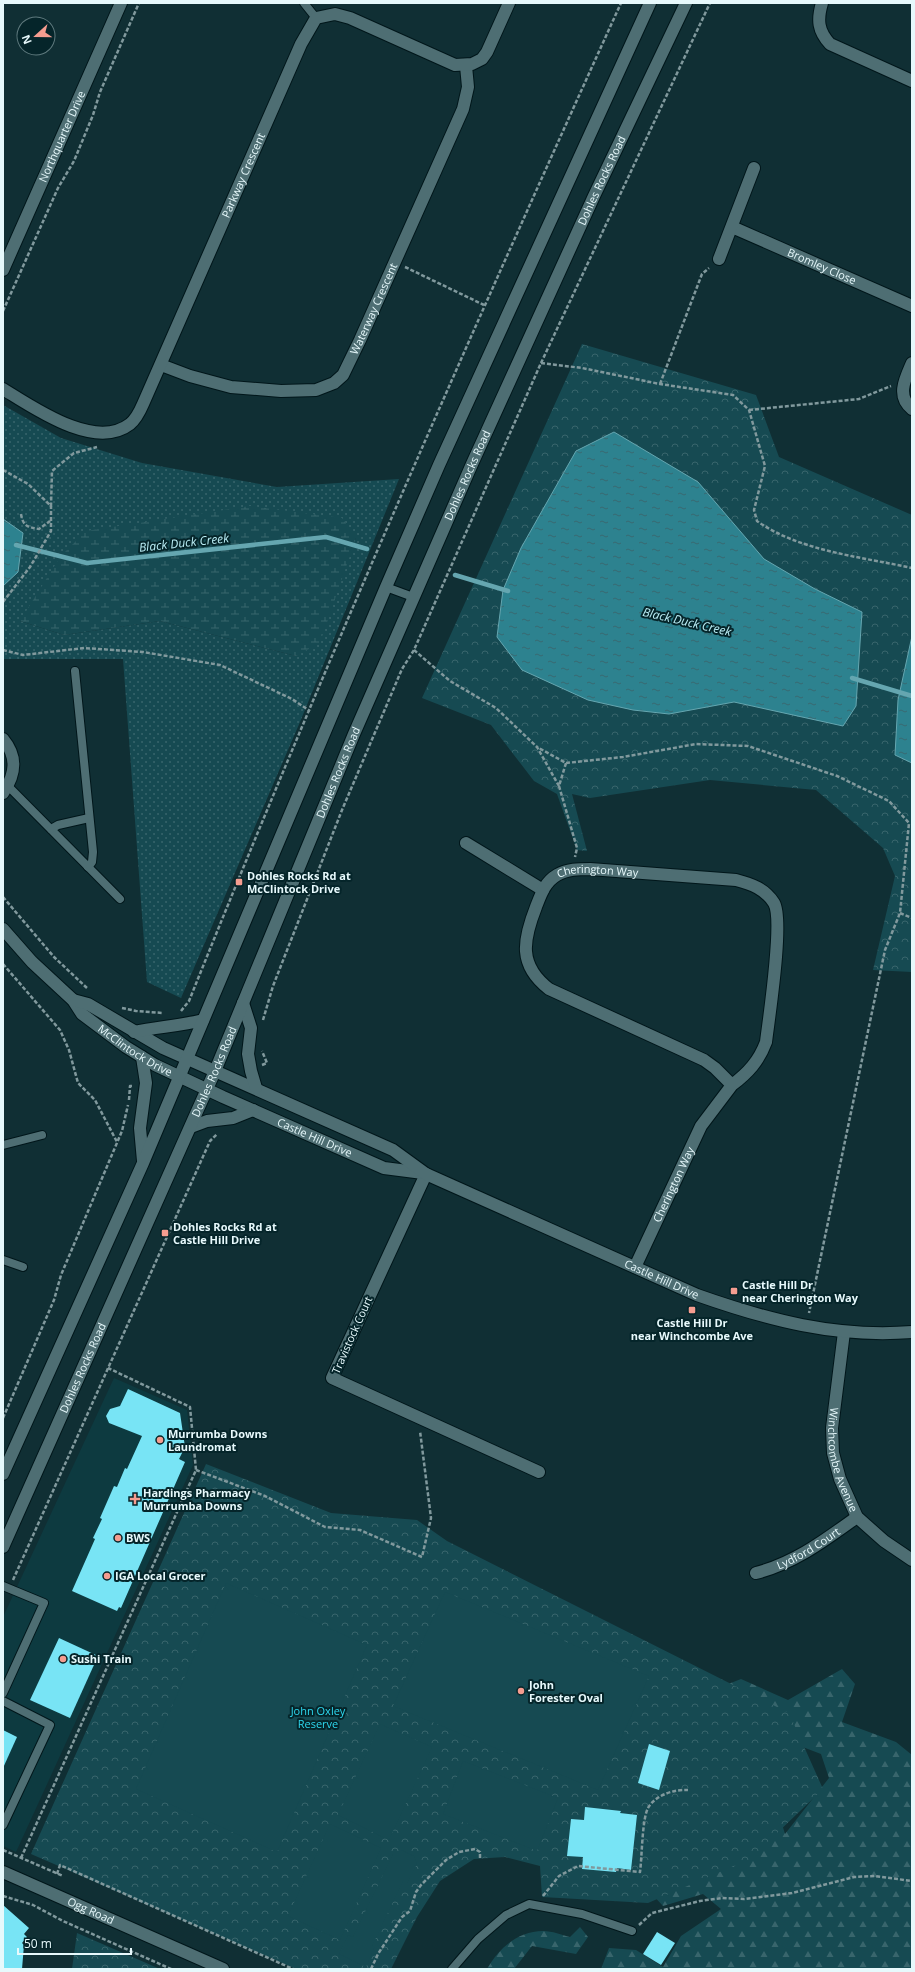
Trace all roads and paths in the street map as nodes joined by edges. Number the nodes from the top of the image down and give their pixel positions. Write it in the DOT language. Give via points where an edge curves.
graph roads {
  1 [pos="121,3"];
  2 [pos="139,3"];
  3 [pos="304,3"];
  4 [pos="509,3"];
  5 [pos="621,3"];
  6 [pos="650,3"];
  7 [pos="686,3"];
  8 [pos="710,3"];
  9 [pos="822,3"];
  10 [pos="316,18"];
  11 [pos="466,66"];
  12 [pos="912,81"];
  13 [pos="754,168"];
  14 [pos="732,227"];
  15 [pos="719,259"];
  16 [pos="394,261"];
  17 [pos="3,270"];
  18 [pos="484,305"];
  19 [pos="912,306"];
  20 [pos="3,311"];
  21 [pos="542,363"];
  22 [pos="912,364"];
  23 [pos="161,365"];
  24 [pos="904,381"];
  25 [pos="660,384"];
  26 [pos="3,389"];
  27 [pos="912,409"];
  28 [pos="749,410"];
  29 [pos="101,445"];
  30 [pos="3,470"];
  31 [pos="51,506"];
  32 [pos="21,514"];
  33 [pos="51,521"];
  34 [pos="912,568"];
  35 [pos="386,586"];
  36 [pos="413,598"];
  37 [pos="3,602"];
  38 [pos="3,650"];
  39 [pos="414,650"];
  40 [pos="75,671"];
  41 [pos="310,711"];
  42 [pos="3,739"];
  43 [pos="538,747"];
  44 [pos="566,763"];
  45 [pos="559,786"];
  46 [pos="6,790"];
  47 [pos="89,818"];
  48 [pos="51,829"];
  49 [pos="466,843"];
  50 [pos="88,867"];
  51 [pos="572,869"];
  52 [pos="543,890"];
  53 [pos="3,897"];
  54 [pos="120,899"];
  55 [pos="900,913"];
  56 [pos="912,918"];
  57 [pos="3,929"];
  58 [pos="3,964"];
  59 [pos="94,994"];
  60 [pos="73,1000"];
  61 [pos="243,1003"];
  62 [pos="117,1006"];
  63 [pos="167,1013"];
  64 [pos="176,1013"];
  65 [pos="203,1020"];
  66 [pos="262,1026"];
  67 [pos="134,1032"];
  68 [pos="262,1046"];
  69 [pos="142,1057"];
  70 [pos="187,1058"];
  71 [pos="263,1065"];
  72 [pos="215,1070"];
  73 [pos="179,1077"];
  74 [pos="732,1085"];
  75 [pos="139,1086"];
  76 [pos="256,1088"];
  77 [pos="207,1090"];
  78 [pos="253,1110"];
  79 [pos="191,1126"];
  80 [pos="221,1133"];
  81 [pos="42,1135"];
  82 [pos="118,1142"];
  83 [pos="3,1145"];
  84 [pos="143,1163"];
  85 [pos="426,1174"];
  86 [pos="3,1260"];
  87 [pos="23,1267"];
  88 [pos="635,1267"];
  89 [pos="807,1326"];
  90 [pos="844,1332"];
  91 [pos="912,1332"];
  92 [pos="108,1368"];
  93 [pos="417,1415"];
  94 [pos="3,1418"];
  95 [pos="196,1470"];
  96 [pos="539,1472"];
  97 [pos="3,1474"];
  98 [pos="857,1517"];
  99 [pos="3,1546"];
  100 [pos="912,1560"];
  101 [pos="756,1573"];
  102 [pos="6,1588"];
  103 [pos="3,1693"];
  104 [pos="3,1701"];
  105 [pos="688,1790"];
  106 [pos="3,1825"];
  107 [pos="3,1850"];
  108 [pos="21,1858"];
  109 [pos="480,1860"];
  110 [pos="3,1872"];
  111 [pos="57,1874"];
  112 [pos="63,1876"];
  113 [pos="912,1881"];
  114 [pos="3,1896"];
  115 [pos="538,1905"];
  116 [pos="632,1931"];
  117 [pos="171,1969"];
  118 [pos="223,1969"];
  119 [pos="293,1969"];
  120 [pos="371,1969"];
  121 [pos="452,1969"];
  1 -- 17 [label="street, Northquarter Drive"];
  2 -- 20 [label="path" via="100,92 74,161 58,188"];
  3 -- 10 [label="lane"];
  4 -- 11 [label="street" via="487,52 482,58"];
  5 -- 18 [label="path"];
  6 -- 35 [label="street"];
  7 -- 36 [label="street, Dohles Rocks Road" via="584,218"];
  8 -- 21 [label="path"];
  9 -- 12 [label="street" via="819,26 830,44"];
  10 -- 11 [label="street" via="335,14 350,18 448,63"];
  10 -- 23 [label="street, Parkway Crescent" via="301,44"];
  11 -- 16 [label="street, Waterway Crescent" via="468,87 463,109"];
  13 -- 14 [label="street"];
  14 -- 15 [label="street"];
  14 -- 19 [label="street, Bromley Close"];
  15 -- 25 [label="path" via="702,274"];
  16 -- 18 [label="path"];
  16 -- 23 [label="street, Waterway Crescent" via="343,375 324,388 281,391 231,387"];
  18 -- 41 [label="path"];
  21 -- 25 [label="path" via="582,368"];
  21 -- 39 [label="path"];
  22 -- 24 [label="street"];
  23 -- 26 [label="street, Parkway Crescent" via="138,415 131,424 114,432 92,433 76,428"];
  24 -- 27 [label="street" via="904,398"];
  24 -- 28 [label="path" via="859,399"];
  25 -- 28 [label="path" via="733,395"];
  28 -- 34 [label="path" via="765,466 754,510 757,521 771,531 813,546"];
  29 -- 31 [label="path" via="74,453 52,471"];
  30 -- 31 [label="path" via="28,484"];
  31 -- 33 [label="path"];
  32 -- 33 [label="path" via="27,527 38,529"];
  33 -- 37 [label="path" via="50,531 30,567"];
  35 -- 36 [label="lane"];
  35 -- 65 [label="street"];
  36 -- 61 [label="street, Dohles Rocks Road"];
  38 -- 41 [label="path" via="23,655 84,648 143,652 220,665 292,699"];
  39 -- 43 [label="path" via="450,681 496,708"];
  39 -- 66 [label="path" via="399,676 342,810 273,986"];
  40 -- 47 [label="lane"];
  41 -- 64 [label="path" via="189,1001"];
  42 -- 46 [label="street" via="10,747 15,760 14,773"];
  43 -- 44 [label="path"];
  43 -- 45 [label="path"];
  44 -- 45 [label="path"];
  44 -- 55 [label="path" via="623,757 696,744 733,745 748,746 837,776 889,801 909,823"];
  45 -- 51 [label="path" via="577,848"];
  46 -- 48 [label="lane"];
  47 -- 48 [label="lane"];
  47 -- 50 [label="lane" via="93,858"];
  48 -- 50 [label="lane"];
  49 -- 52 [label="street"];
  50 -- 54 [label="lane"];
  51 -- 52 [label="street, Cherington Way" via="549,880"];
  51 -- 74 [label="street, Cherington Way" via="736,880 754,885 767,894 775,905 778,932 766,1042 761,1056 752,1068"];
  52 -- 74 [label="street, Cherington Way" via="528,926 525,941 529,966 540,982 549,989 704,1060"];
  53 -- 59 [label="path" via="54,957"];
  55 -- 56 [label="path"];
  55 -- 89 [label="path" via="885,950"];
  57 -- 60 [label="street, McClintock Drive" via="32,962"];
  58 -- 82 [label="path" via="60,1030 69,1050 78,1083 95,1100"];
  60 -- 67 [label="street, McClintock Drive" via="88,1004"];
  60 -- 69 [label="street, McClintock Drive" via="82,1014"];
  61 -- 72 [label="street, Dohles Rocks Road"];
  61 -- 76 [label="street" via="251,1028 248,1054"];
  62 -- 63 [label="path" via="136,1011"];
  65 -- 67 [label="street"];
  65 -- 70 [label="street"];
  67 -- 70 [label="street, McClintock Drive"];
  68 -- 71 [label="path" via="267,1063"];
  69 -- 73 [label="street, McClintock Drive"];
  69 -- 84 [label="street" via="146,1083 140,1128"];
  70 -- 72 [label="street, McClintock Drive"];
  70 -- 73 [label="street"];
  72 -- 76 [label="street, Castle Hill Drive"];
  72 -- 77 [label="street, Dohles Rocks Road"];
  73 -- 77 [label="street, McClintock Drive"];
  73 -- 84 [label="street"];
  74 -- 88 [label="street, Cherington Way" via="701,1126"];
  75 -- 82 [label="path" via="130,1086 126,1117"];
  76 -- 85 [label="street, Castle Hill Drive" via="392,1150"];
  77 -- 78 [label="street, Castle Hill Drive"];
  77 -- 79 [label="street, Dohles Rocks Road"];
  78 -- 79 [label="street" via="233,1118 206,1121"];
  78 -- 85 [label="street, Castle Hill Drive" via="384,1168"];
  79 -- 99 [label="street, Dohles Rocks Road"];
  80 -- 92 [label="path" via="210,1141"];
  81 -- 83 [label="lane"];
  82 -- 94 [label="path"];
  84 -- 97 [label="street"];
  85 -- 88 [label="street, Castle Hill Drive"];
  85 -- 93 [label="street, Travistock Court" via="332,1378"];
  86 -- 87 [label="lane"];
  88 -- 89 [label="street, Castle Hill Drive" via="697,1295 740,1310"];
  89 -- 90 [label="street, Castle Hill Drive"];
  90 -- 91 [label="street, Castle Hill Drive"];
  90 -- 98 [label="street, Winchcombe Avenue" via="832,1428 833,1447 840,1479"];
  92 -- 95 [label="path" via="190,1407"];
  92 -- 102 [label="path"];
  93 -- 95 [label="path" via="431,1518 422,1557 360,1530 325,1527 265,1496"];
  93 -- 96 [label="street, Travistock Court"];
  95 -- 108 [label="path"];
  98 -- 100 [label="street, Winchcombe Avenue" via="884,1541"];
  98 -- 101 [label="street, Lydford Court" via="801,1556 773,1569"];
  102 -- 103 [label="lane" via="44,1603"];
  104 -- 106 [label="lane" via="50,1724"];
  105 -- 115 [label="path" via="678,1789 661,1796 647,1809 640,1872 578,1866 560,1876 545,1892"];
  107 -- 108 [label="path"];
  108 -- 111 [label="path"];
  109 -- 120 [label="path" via="480,1852 475,1849 460,1852 440,1865 416,1892 410,1911 402,1917"];
  110 -- 118 [label="street, Ogg Road"];
  111 -- 112 [label="path"];
  111 -- 119 [label="path" via="60,1866"];
  113 -- 116 [label="path" via="875,1876 854,1877 792,1893 722,1898 652,1913"];
  114 -- 117 [label="path" via="33,1905 63,1922"];
  115 -- 116 [label="lane" via="582,1914"];
  115 -- 121 [label="lane" via="529,1904 506,1915 478,1939"];
}
